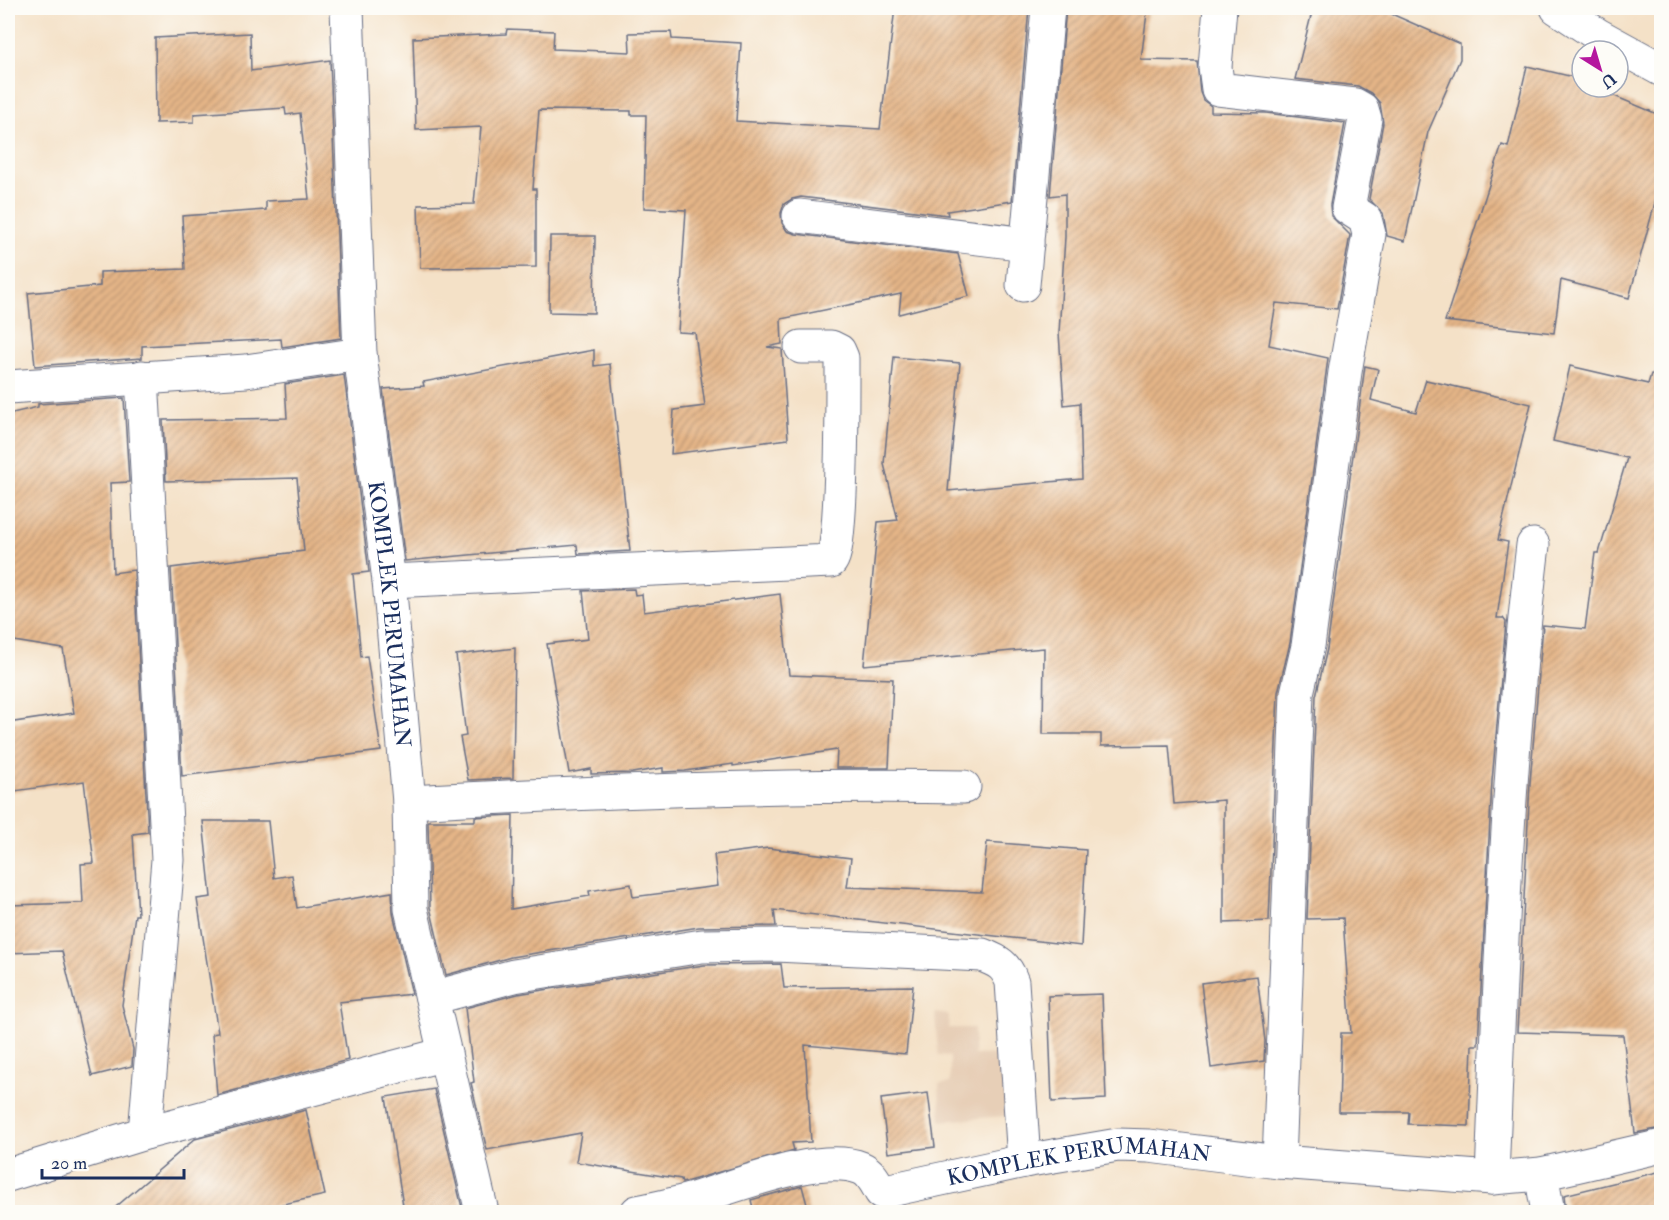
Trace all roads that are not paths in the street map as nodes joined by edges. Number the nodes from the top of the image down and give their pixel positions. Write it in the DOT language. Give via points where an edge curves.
graph roads {
  1 [pos="347,8"];
  2 [pos="1048,8"];
  3 [pos="1220,8"];
  4 [pos="1557,8"];
  5 [pos="1662,70"];
  6 [pos="800,216"];
  7 [pos="1027,244"];
  8 [pos="1023,285"];
  9 [pos="801,347"];
  10 [pos="360,354"];
  11 [pos="142,377"];
  12 [pos="8,387"];
  13 [pos="1533,545"];
  14 [pos="389,581"];
  15 [pos="964,787"];
  16 [pos="409,801"];
  17 [pos="432,998"];
  18 [pos="445,1054"];
  19 [pos="145,1133"];
  20 [pos="1662,1146"];
  21 [pos="1024,1161"];
  22 [pos="1279,1161"];
  23 [pos="1541,1174"];
  24 [pos="8,1175"];
  25 [pos="1491,1178"];
  26 [pos="885,1202"];
  27 [pos="482,1212"];
  28 [pos="637,1212"];
  29 [pos="1548,1212"];
  1 -- 10 [label="street, KOMPLEK PERUMAHAN"];
  2 -- 7 [label="street"];
  3 -- 22 [label="street" via="1215,67 1218,89 1355,105 1362,109 1365,119 1348,208 1365,219 1369,234 1298,693"];
  4 -- 5 [label="street"];
  6 -- 7 [label="street"];
  7 -- 8 [label="street"];
  9 -- 14 [label="street" via="831,347 842,358 839,519 837,553 831,561"];
  10 -- 11 [label="street" via="246,371"];
  10 -- 14 [label="street, KOMPLEK PERUMAHAN"];
  11 -- 12 [label="street"];
  11 -- 19 [label="street" via="168,860"];
  13 -- 25 [label="street" via="1519,659"];
  14 -- 16 [label="street, KOMPLEK PERUMAHAN"];
  15 -- 16 [label="street" via="861,785"];
  16 -- 17 [label="street, KOMPLEK PERUMAHAN" via="411,909"];
  17 -- 18 [label="street, KOMPLEK PERUMAHAN"];
  17 -- 21 [label="street" via="514,976 702,946 776,945 998,960 1012,982"];
  18 -- 19 [label="street"];
  18 -- 27 [label="street, KOMPLEK PERUMAHAN"];
  19 -- 24 [label="street"];
  20 -- 23 [label="street, KOMPLEK PERUMAHAN"];
  21 -- 22 [label="street, KOMPLEK PERUMAHAN" via="1118,1145"];
  21 -- 26 [label="street, KOMPLEK PERUMAHAN"];
  22 -- 25 [label="street, KOMPLEK PERUMAHAN"];
  23 -- 25 [label="street, KOMPLEK PERUMAHAN"];
  23 -- 29 [label="street"];
  26 -- 28 [label="street, KOMPLEK PERUMAHAN" via="874,1179 864,1169 849,1165 814,1166"];
}
